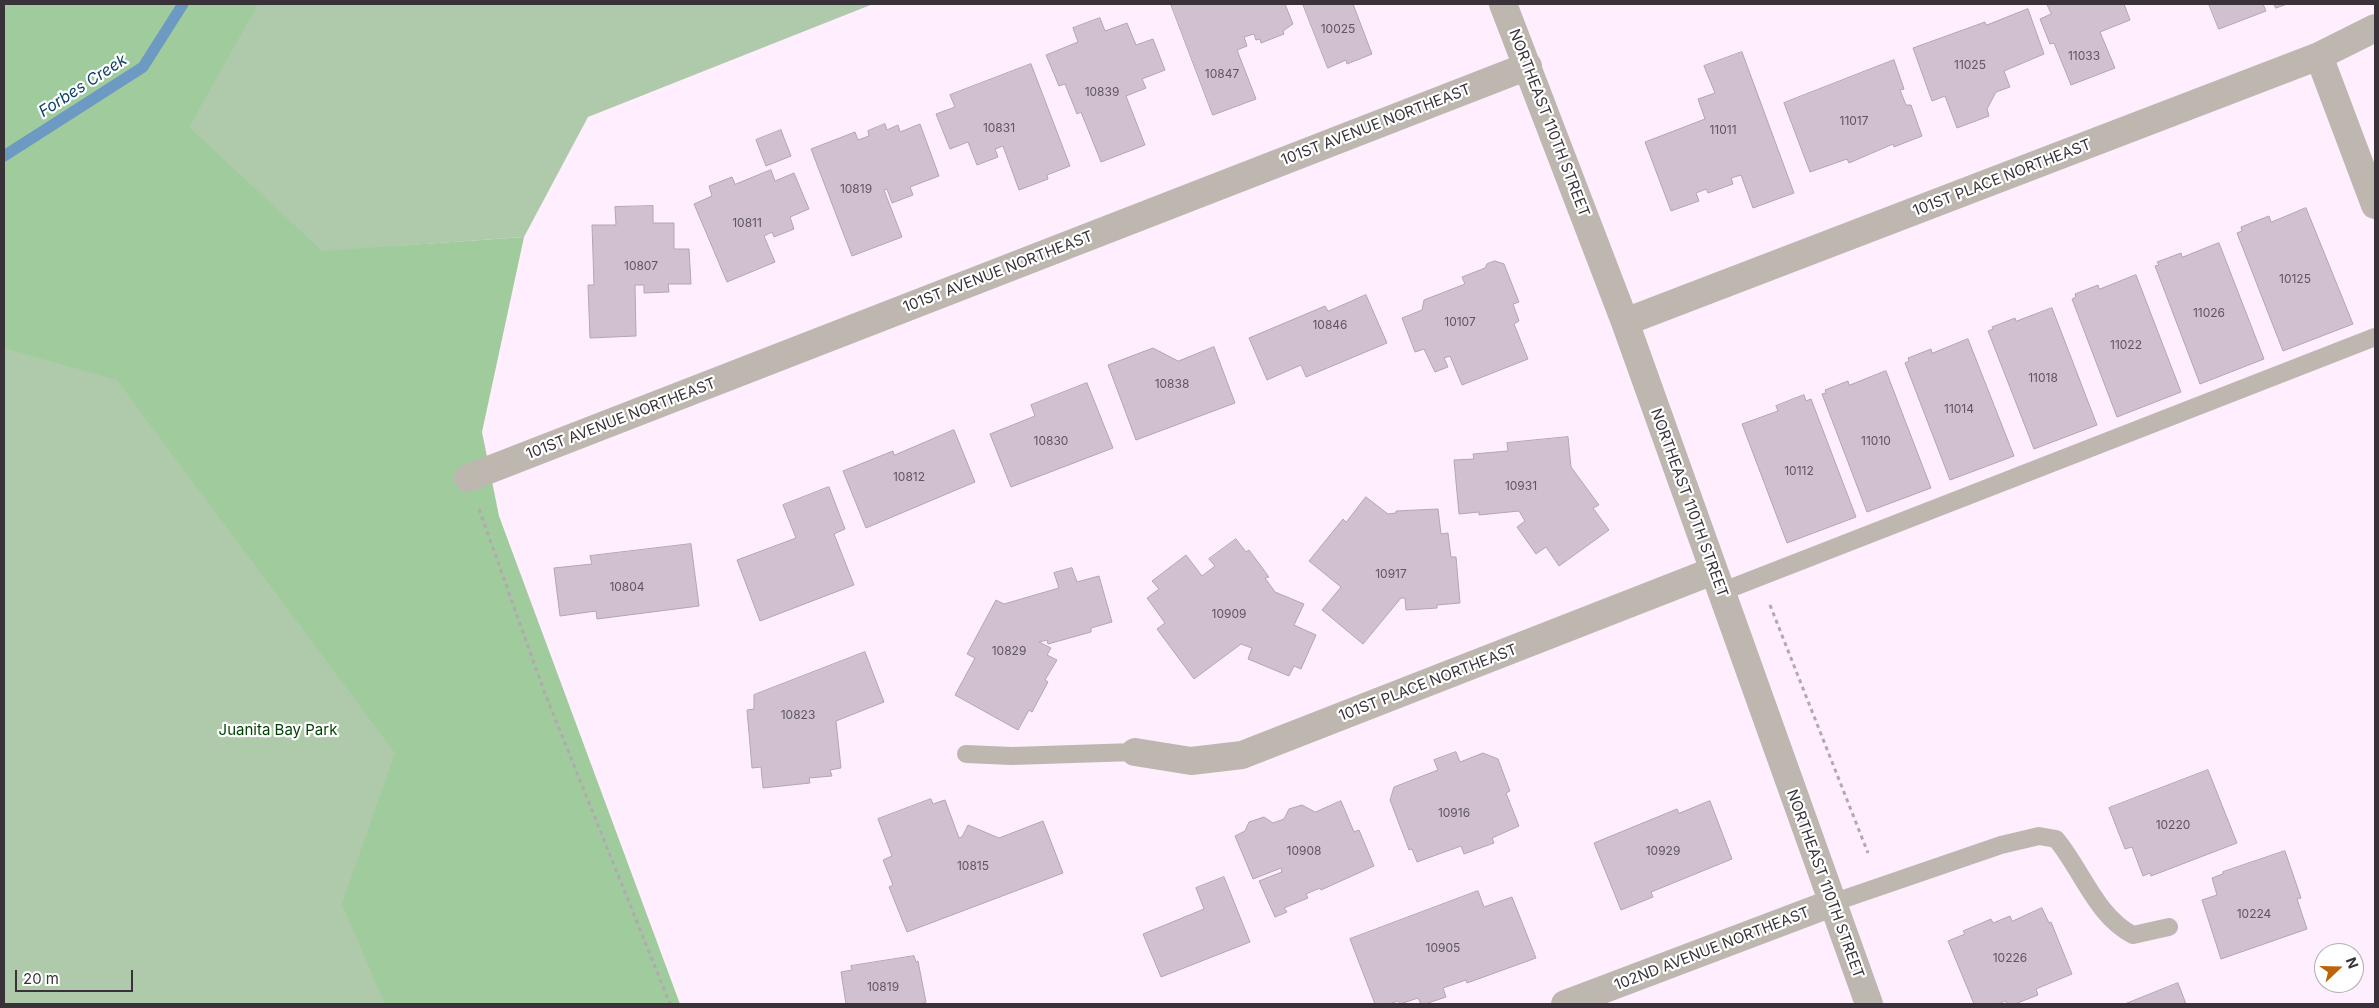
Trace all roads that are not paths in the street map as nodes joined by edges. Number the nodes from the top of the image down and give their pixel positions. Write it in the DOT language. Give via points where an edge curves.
graph roads {
  1 [pos="1503,4"];
  2 [pos="2375,28"];
  3 [pos="2319,56"];
  4 [pos="1528,66"];
  5 [pos="2375,205"];
  6 [pos="1625,322"];
  7 [pos="2375,338"];
  8 [pos="468,478"];
  9 [pos="1717,581"];
  10 [pos="1136,752"];
  11 [pos="966,754"];
  12 [pos="1832,904"];
  13 [pos="2169,927"];
  14 [pos="1565,1004"];
  15 [pos="1869,1004"];
  1 -- 4 [label="street, NORTHEAST 110TH STREET"];
  2 -- 3 [label="street, 101ST PLACE NORTHEAST"];
  3 -- 5 [label="street"];
  3 -- 6 [label="street, 101ST PLACE NORTHEAST"];
  4 -- 6 [label="street, NORTHEAST 110TH STREET"];
  4 -- 8 [label="street, 101ST AVENUE NORTHEAST"];
  6 -- 9 [label="street, NORTHEAST 110TH STREET"];
  7 -- 9 [label="lane"];
  9 -- 10 [label="street, 101ST PLACE NORTHEAST" via="1242,755 1191,761"];
  9 -- 12 [label="street, NORTHEAST 110TH STREET"];
  10 -- 11 [label="lane" via="1012,756"];
  12 -- 13 [label="lane" via="2001,845 2039,836 2056,838 2118,927 2133,935"];
  12 -- 14 [label="street, 102ND AVENUE NORTHEAST"];
  12 -- 15 [label="street, NORTHEAST 110TH STREET"];
}
